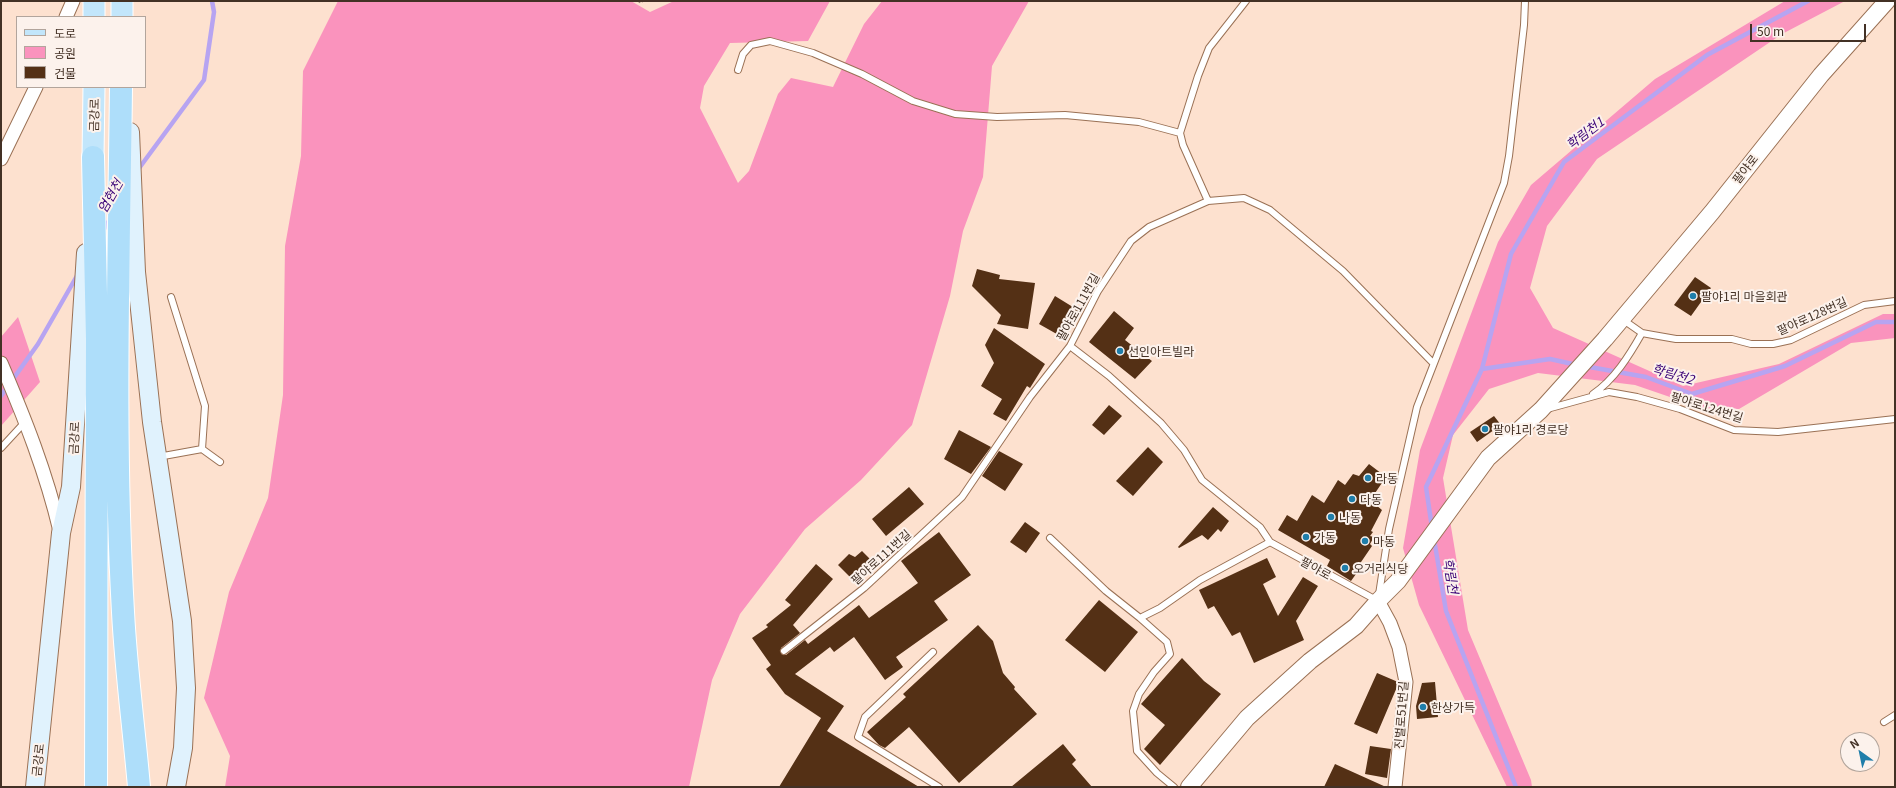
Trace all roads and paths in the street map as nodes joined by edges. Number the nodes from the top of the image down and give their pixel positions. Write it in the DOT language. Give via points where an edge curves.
graph roads {
  1 [pos="72,1"];
  2 [pos="94,1"];
  3 [pos="122,1"];
  4 [pos="639,1"];
  5 [pos="642,1"];
  6 [pos="1246,1"];
  7 [pos="1525,1"];
  8 [pos="1887,1"];
  9 [pos="66,16"];
  10 [pos="94,16"];
  11 [pos="122,16"];
  12 [pos="738,70"];
  13 [pos="36,88"];
  14 [pos="94,88"];
  15 [pos="125,89"];
  16 [pos="1180,133"];
  17 [pos="93,157"];
  18 [pos="1,159"];
  19 [pos="1208,200"];
  20 [pos="128,277"];
  21 [pos="171,297"];
  22 [pos="1895,302"];
  23 [pos="1622,319"];
  24 [pos="1642,333"];
  25 [pos="1070,346"];
  26 [pos="1,363"];
  27 [pos="1433,363"];
  28 [pos="1589,398"];
  29 [pos="1539,411"];
  30 [pos="25,418"];
  31 [pos="1895,419"];
  32 [pos="1,448"];
  33 [pos="202,448"];
  34 [pos="157,457"];
  35 [pos="220,462"];
  36 [pos="60,533"];
  37 [pos="1050,538"];
  38 [pos="1270,542"];
  39 [pos="1378,601"];
  40 [pos="1140,618"];
  41 [pos="784,651"];
  42 [pos="933,652"];
  43 [pos="1895,715"];
  44 [pos="1884,722"];
  45 [pos="35,787"];
  46 [pos="96,787"];
  47 [pos="139,787"];
  48 [pos="176,787"];
  49 [pos="939,787"];
  50 [pos="1174,787"];
  51 [pos="1189,787"];
  52 [pos="1395,787"];
  1 -- 9 [label="street"];
  2 -- 10 [label="main road"];
  3 -- 11 [label="main road"];
  4 -- 5 [label="path"];
  6 -- 16 [label="lane" via="1209,48"];
  7 -- 27 [label="lane" via="1504,183"];
  8 -- 23 [label="street, 팔야로" via="1821,75 1712,212"];
  12 -- 16 [label="lane" via="750,45 770,41 813,53 862,74 913,101 955,114 997,117 1065,115 1139,122"];
  13 -- 18 [label="street"];
  14 -- 17 [label="main road, 금강로"];
  15 -- 20 [label="highway"];
  16 -- 19 [label="lane"];
  17 -- 36 [label="main road, 금강로" via="71,487"];
  17 -- 46 [label="highway" via="97,339"];
  19 -- 25 [label="lane, 팔야로111번길" via="1149,227 1131,241 1098,291"];
  19 -- 27 [label="lane, 팔야로111번길" via="1244,198 1270,210 1343,271"];
  20 -- 34 [label="main road"];
  20 -- 47 [label="highway" via="119,509 122,583"];
  21 -- 33 [label="lane" via="205,406"];
  22 -- 24 [label="lane, 팔야로128번길" via="1864,305 1791,340 1773,344 1751,344 1732,339 1676,339"];
  23 -- 24 [label="lane, 팔야로128번길"];
  23 -- 29 [label="street, 팔야로"];
  24 -- 28 [label="lane" via="1606,385"];
  25 -- 38 [label="lane, 팔야로" via="1109,376 1160,423 1184,450 1202,480 1260,528"];
  25 -- 41 [label="lane, 팔야로111번길" via="1030,397 962,497 864,588"];
  26 -- 30 [label="street"];
  27 -- 39 [label="lane" via="1417,407 1389,528"];
  28 -- 29 [label="lane, 팔야로124번길"];
  28 -- 31 [label="lane, 팔야로124번길" via="1609,392 1637,397 1680,409 1734,430 1778,432"];
  29 -- 39 [label="street, 팔야로" via="1481,466 1398,581"];
  30 -- 32 [label="lane"];
  30 -- 36 [label="street" via="51,490"];
  33 -- 34 [label="lane"];
  33 -- 35 [label="lane"];
  34 -- 48 [label="main road" via="182,621 186,688 183,748"];
  36 -- 45 [label="main road, 금강로"];
  37 -- 40 [label="lane" via="1106,591"];
  38 -- 39 [label="lane, 팔야로"];
  38 -- 40 [label="lane" via="1200,580 1160,608"];
  39 -- 51 [label="street" via="1356,626 1310,661 1248,718"];
  39 -- 52 [label="street, 진벌로51번길" via="1399,647 1406,682"];
  40 -- 50 [label="lane" via="1167,642 1170,654 1139,694 1133,711 1137,751"];
  42 -- 49 [label="lane" via="865,717 858,737"];
  43 -- 44 [label="lane"];
}
